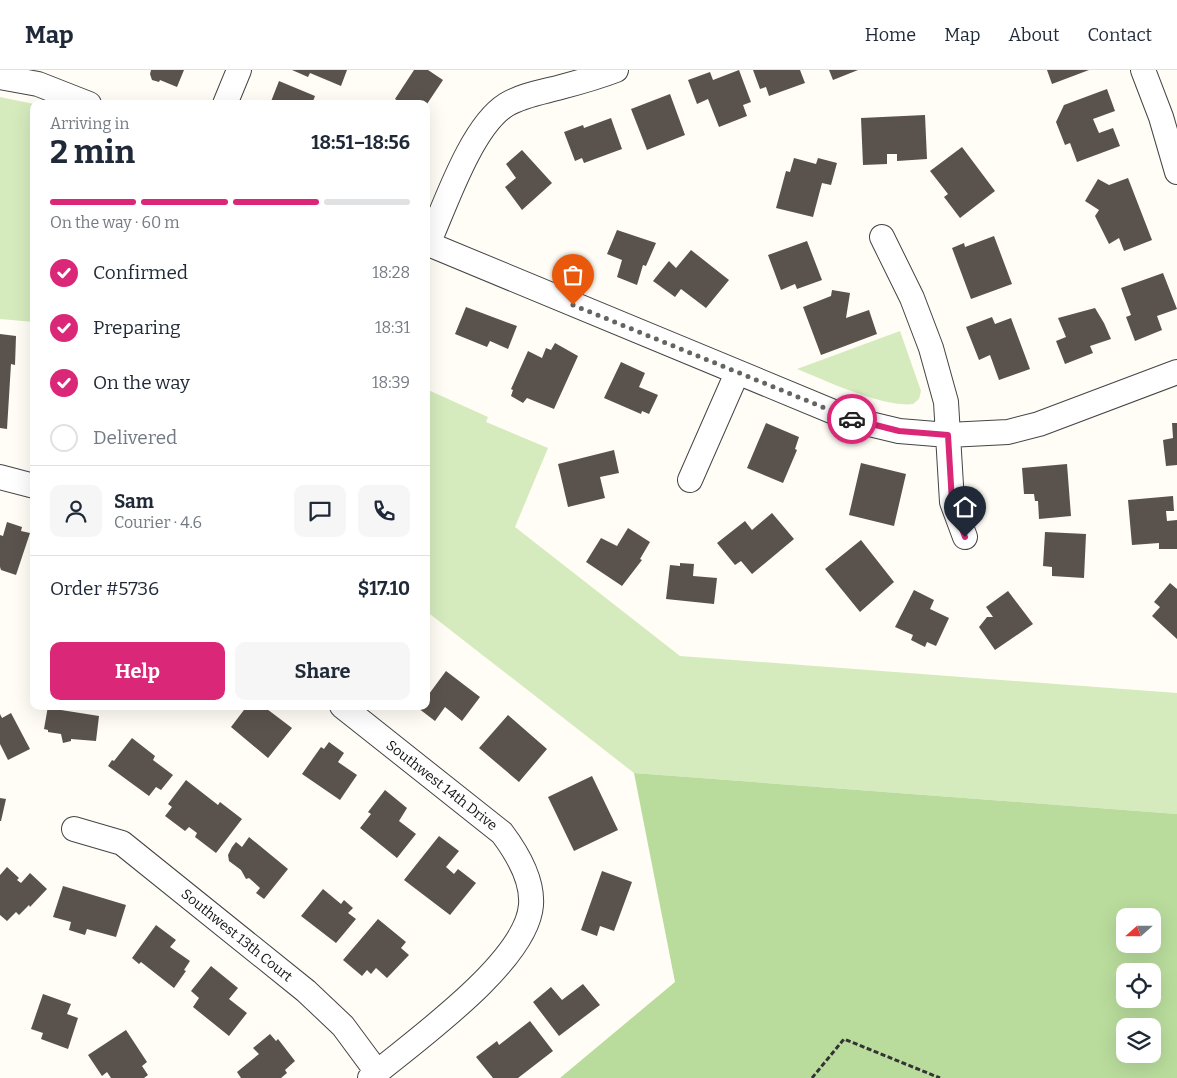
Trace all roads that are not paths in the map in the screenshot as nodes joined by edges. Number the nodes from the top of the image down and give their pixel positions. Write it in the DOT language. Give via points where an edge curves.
graph roads {
  1 [pos="239,70"];
  2 [pos="616,70"];
  3 [pos="1143,70"];
  4 [pos="0,77"];
  5 [pos="79,100"];
  6 [pos="227,100"];
  7 [pos="1169,114"];
  8 [pos="1177,172"];
  9 [pos="430,237"];
  10 [pos="882,237"];
  11 [pos="430,245"];
  12 [pos="1177,372"];
  13 [pos="737,373"];
  14 [pos="948,435"];
  15 [pos="0,477"];
  16 [pos="690,480"];
  17 [pos="30,485"];
  18 [pos="965,537"];
  19 [pos="347,710"];
  20 [pos="74,830"];
  21 [pos="374,1075"];
  1 -- 6 [label="street"];
  2 -- 9 [label="street" via="524,97 495,115 474,141"];
  3 -- 7 [label="street"];
  4 -- 5 [label="street" via="38,84"];
  7 -- 8 [label="street"];
  10 -- 14 [label="street" via="912,298 931,348 946,402"];
  11 -- 13 [label="street"];
  12 -- 14 [label="street" via="1039,424 1008,432"];
  13 -- 14 [label="street" via="853,420 899,431"];
  13 -- 16 [label="street"];
  14 -- 18 [label="street" via="952,502"];
  15 -- 17 [label="street"];
  19 -- 21 [label="street, Southwest 14th Drive" via="502,832 516,851 526,875 531,905 517,943 491,976"];
  20 -- 21 [label="street, Southwest 13th Court" via="122,843 306,991 343,1026"];
}
